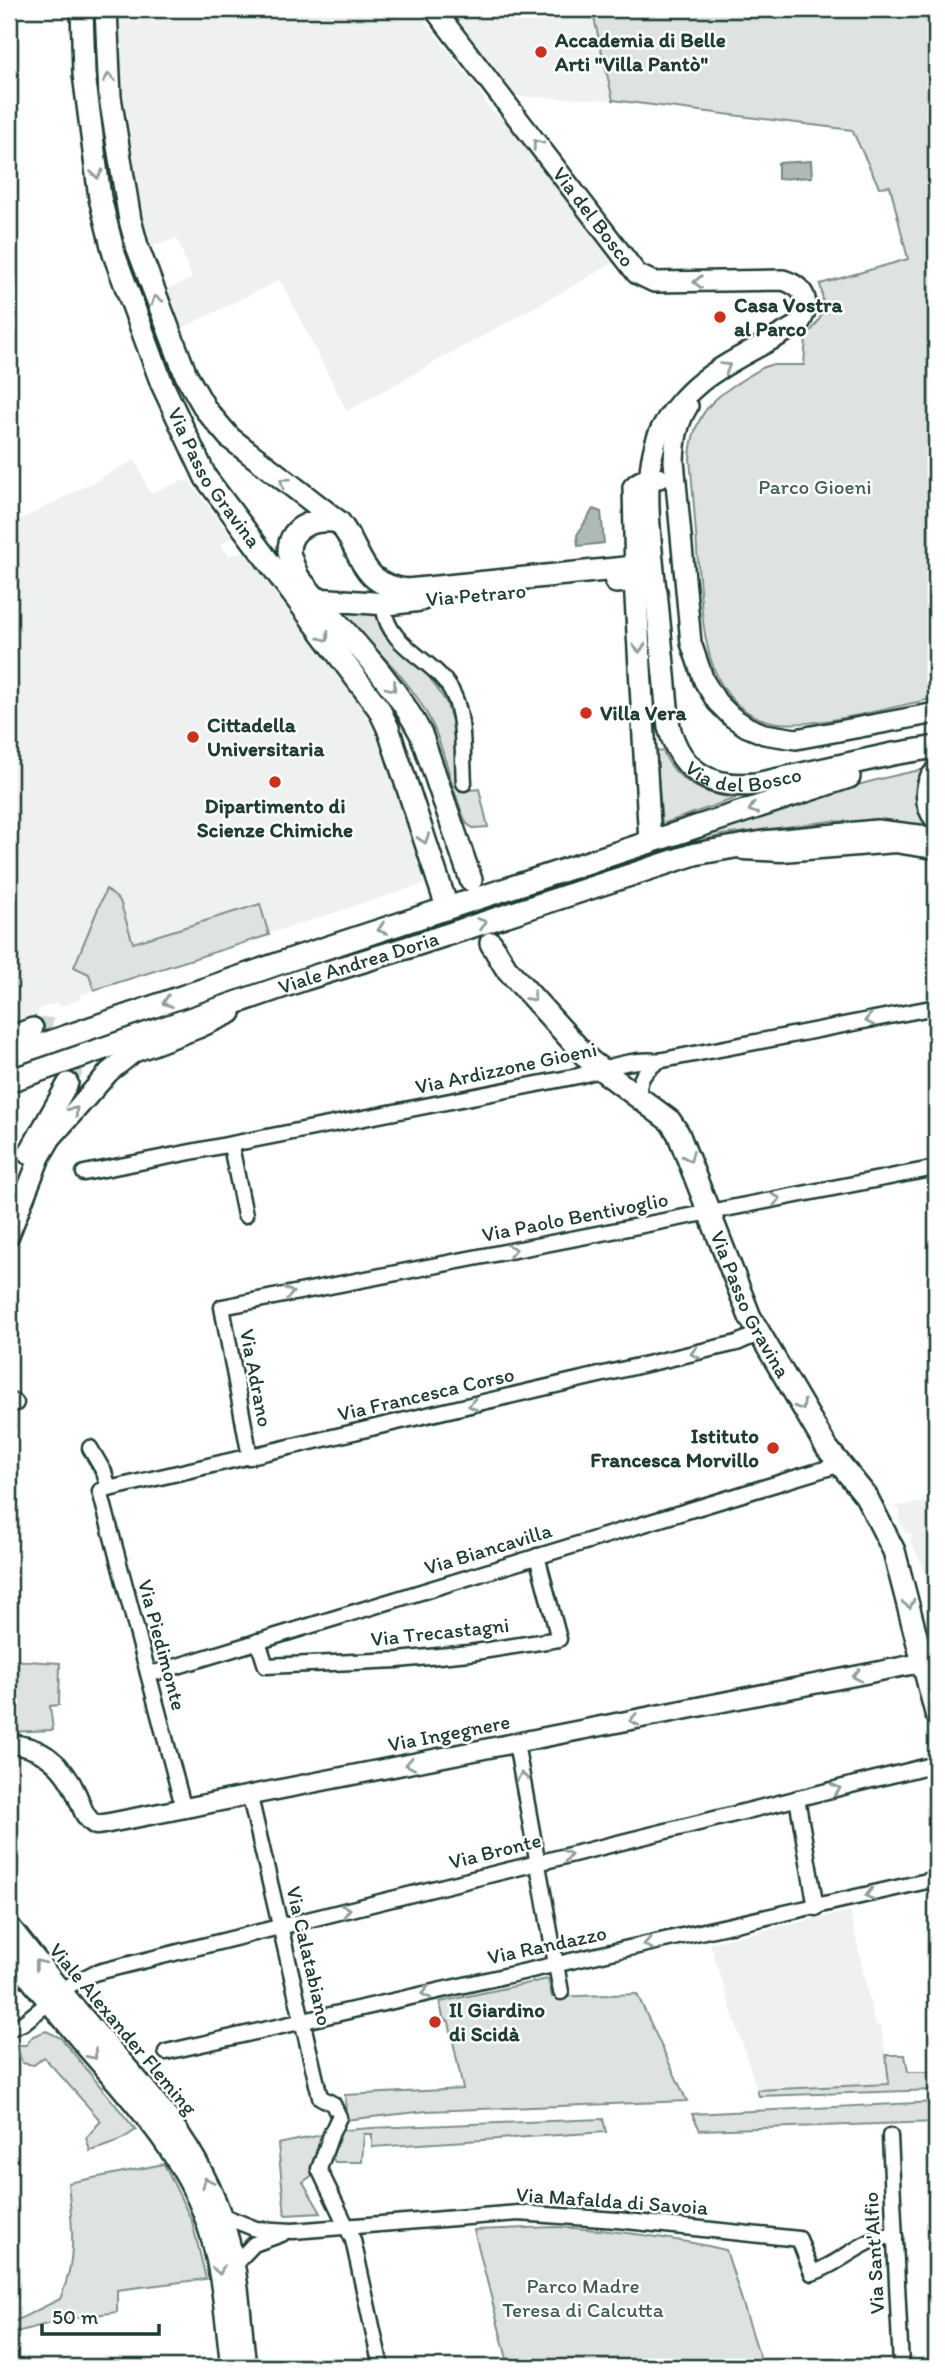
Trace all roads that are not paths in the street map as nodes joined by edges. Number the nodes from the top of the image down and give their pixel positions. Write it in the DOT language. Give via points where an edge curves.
graph roads {
  1 [pos="82,9"];
  2 [pos="106,9"];
  3 [pos="434,9"];
  4 [pos="702,381"];
  5 [pos="650,478"];
  6 [pos="678,493"];
  7 [pos="339,522"];
  8 [pos="256,543"];
  9 [pos="652,549"];
  10 [pos="637,573"];
  11 [pos="656,591"];
  12 [pos="389,596"];
  13 [pos="316,599"];
  14 [pos="936,713"];
  15 [pos="936,747"];
  16 [pos="936,757"];
  17 [pos="936,772"];
  18 [pos="464,783"];
  19 [pos="936,819"];
  20 [pos="928,838"];
  21 [pos="650,842"];
  22 [pos="709,851"];
  23 [pos="936,851"];
  24 [pos="471,880"];
  25 [pos="447,907"];
  26 [pos="491,943"];
  27 [pos="300,980"];
  28 [pos="936,1007"];
  29 [pos="33,1028"];
  30 [pos="9,1037"];
  31 [pos="9,1056"];
  32 [pos="659,1061"];
  33 [pos="600,1070"];
  34 [pos="9,1081"];
  35 [pos="68,1083"];
  36 [pos="639,1097"];
  37 [pos="231,1146"];
  38 [pos="936,1168"];
  39 [pos="84,1173"];
  40 [pos="9,1204"];
  41 [pos="709,1212"];
  42 [pos="245,1215"];
  43 [pos="9,1236"];
  44 [pos="222,1307"];
  45 [pos="760,1333"];
  46 [pos="90,1448"];
  47 [pos="250,1457"];
  48 [pos="841,1464"];
  49 [pos="104,1490"];
  50 [pos="537,1556"];
  51 [pos="258,1641"];
  52 [pos="930,1662"];
  53 [pos="148,1672"];
  54 [pos="936,1713"];
  55 [pos="516,1743"];
  56 [pos="9,1744"];
  57 [pos="936,1764"];
  58 [pos="250,1797"];
  59 [pos="797,1798"];
  60 [pos="184,1810"];
  61 [pos="537,1862"];
  62 [pos="936,1879"];
  63 [pos="816,1908"];
  64 [pos="9,1925"];
  65 [pos="280,1927"];
  66 [pos="9,1953"];
  67 [pos="556,1964"];
  68 [pos="561,1992"];
  69 [pos="59,1994"];
  70 [pos="302,2021"];
  71 [pos="9,2029"];
  72 [pos="166,2052"];
  73 [pos="890,2136"];
  74 [pos="221,2215"];
  75 [pos="349,2228"];
  76 [pos="293,2231"];
  77 [pos="895,2236"];
  78 [pos="234,2265"];
  79 [pos="231,2367"];
  80 [pos="246,2367"];
  81 [pos="381,2367"];
  82 [pos="901,2367"];
  1 -- 8 [label="main road, Via Passo Gravina, one-way" via="89,124 114,254 186,439 206,478"];
  7 -- 2 [label="main road, Via Passo Gravina, one-way" via="230,438 206,410 186,375 130,220 109,90"];
  4 -- 3 [label="main road, Via del Bosco, one-way" via="799,324 807,303 801,289 783,280 654,282 637,274"];
  4 -- 5 [label="main road, Via del Bosco" via="660,431"];
  4 -- 6 [label="main road, Via del Bosco" via="680,419 676,436"];
  5 -- 6 [label="main road" via="660,478"];
  5 -- 9 [label="main road, Via del Bosco"];
  5 -- 10 [label="main road" via="633,487"];
  6 -- 14 [label="main road, Via del Bosco" via="691,643 704,681 732,717 764,734 796,739"];
  7 -- 12 [label="main road" via="359,559"];
  7 -- 13 [label="main road" via="318,520 291,539 291,559 298,577"];
  8 -- 13 [label="main road"];
  8 -- 25 [label="main road, Via Passo Gravina, one-way" via="379,709"];
  9 -- 10 [label="main road"];
  9 -- 11 [label="main road, Via del Bosco"];
  10 -- 11 [label="main road"];
  10 -- 12 [label="main road, Via Petraro"];
  10 -- 21 [label="main road, one-way"];
  11 -- 15 [label="main road, Via del Bosco" via="669,727 678,751 698,773 740,785"];
  12 -- 13 [label="main road, Via Petraro"];
  12 -- 18 [label="street" via="384,609 387,626 431,666 455,698"];
  13 -- 24 [label="main road, one-way" via="396,690 410,713"];
  16 -- 21 [label="main road, Viale Andrea Doria, one-way" via="821,784"];
  17 -- 19 [label="main road" via="928,800"];
  20 -- 22 [label="main road" via="877,831"];
  21 -- 25 [label="main road, Viale Andrea Doria"];
  22 -- 23 [label="street" via="782,854 896,845"];
  27 -- 22 [label="main road, Viale Andrea Doria, one-way"];
  25 -- 31 [label="main road, Viale Andrea Doria, one-way"];
  26 -- 33 [label="main road, Via Passo Gravina, one-way" via="506,968"];
  27 -- 34 [label="main road, Viale Andrea Doria"];
  43 -- 27 [label="main road, one-way" via="51,1138 117,1064 134,1052"];
  28 -- 32 [label="street, Via Ardizzone Gioeni, one-way"];
  29 -- 30 [label="main road"];
  32 -- 33 [label="street, Via Ardizzone Gioeni" via="645,1059"];
  32 -- 36 [label="street" via="639,1079"];
  33 -- 36 [label="main road, Via Passo Gravina"];
  33 -- 37 [label="street, Via Ardizzone Gioeni"];
  35 -- 40 [label="main road" via="33,1144"];
  36 -- 41 [label="main road, Via Passo Gravina, one-way" via="678,1133"];
  37 -- 39 [label="street, Via Ardizzone Gioeni"];
  37 -- 42 [label="street"];
  41 -- 38 [label="street, Via Paolo Bentivoglio, one-way"];
  44 -- 41 [label="street, Via Paolo Bentivoglio, one-way"];
  41 -- 45 [label="main road, Via Passo Gravina"];
  44 -- 47 [label="street, Via Adrano"];
  45 -- 47 [label="street, Via Francesca Corso, one-way" via="737,1343"];
  45 -- 48 [label="main road, Via Passo Gravina, one-way" via="802,1409"];
  46 -- 49 [label="street, Via Piedimonte" via="104,1472"];
  47 -- 49 [label="street, Via Francesca Corso"];
  48 -- 50 [label="street, Via Biancavilla"];
  48 -- 52 [label="main road, Via Passo Gravina, one-way" via="866,1496 894,1551"];
  49 -- 53 [label="street, Via Piedimonte"];
  50 -- 51 [label="street, Via Biancavilla"];
  50 -- 51 [label="street, Via Trecastagni" via="559,1639 421,1657 266,1666"];
  51 -- 53 [label="street, Via Biancavilla"];
  52 -- 54 [label="main road, Via Passo Gravina"];
  52 -- 55 [label="street, Via Ingegnere, one-way"];
  53 -- 60 [label="street, Via Piedimonte"];
  55 -- 58 [label="street, Via Ingegnere, one-way"];
  61 -- 55 [label="street, one-way"];
  56 -- 60 [label="street, Via Ingegnere" via="38,1751 60,1765 86,1816 96,1825"];
  59 -- 57 [label="street, Via Bronte, one-way"];
  58 -- 60 [label="street, Via Ingegnere"];
  58 -- 65 [label="street, Via Calatabiano"];
  61 -- 59 [label="street, Via Bronte, one-way"];
  59 -- 63 [label="street"];
  65 -- 61 [label="street, Via Bronte, one-way"];
  61 -- 67 [label="street"];
  62 -- 63 [label="street, Via Randazzo, one-way"];
  63 -- 67 [label="street, Via Randazzo, one-way"];
  69 -- 64 [label="main road, Viale Alexander Fleming, one-way"];
  65 -- 69 [label="street, Via Bronte" via="94,1973"];
  65 -- 70 [label="street, Via Calatabiano"];
  66 -- 69 [label="main road, Viale Alexander Fleming"];
  67 -- 68 [label="street"];
  67 -- 70 [label="street, Via Randazzo, one-way"];
  69 -- 71 [label="street, Via Bronte"];
  74 -- 69 [label="main road, Viale Alexander Fleming, one-way" via="178,2128"];
  69 -- 79 [label="main road, Viale Alexander Fleming, one-way" via="158,2132 198,2200 221,2277"];
  70 -- 72 [label="street, Via Randazzo"];
  70 -- 75 [label="street, Via Calatabiano, bridge" via="320,2097 333,2104 339,2118 319,2169"];
  73 -- 77 [label="street, Via Sant'Alfio"];
  74 -- 76 [label="street" via="256,2229"];
  74 -- 78 [label="main road, Viale Alexander Fleming"];
  75 -- 76 [label="street, Via Mafalda di Savoia"];
  75 -- 77 [label="street, Via Mafalda di Savoia" via="519,2213 630,2221 799,2239 812,2273 862,2244"];
  75 -- 81 [label="street"];
  76 -- 78 [label="street" via="254,2244"];
  77 -- 82 [label="street, Via Sant'Alfio"];
  78 -- 80 [label="main road, Viale Alexander Fleming"];
}
